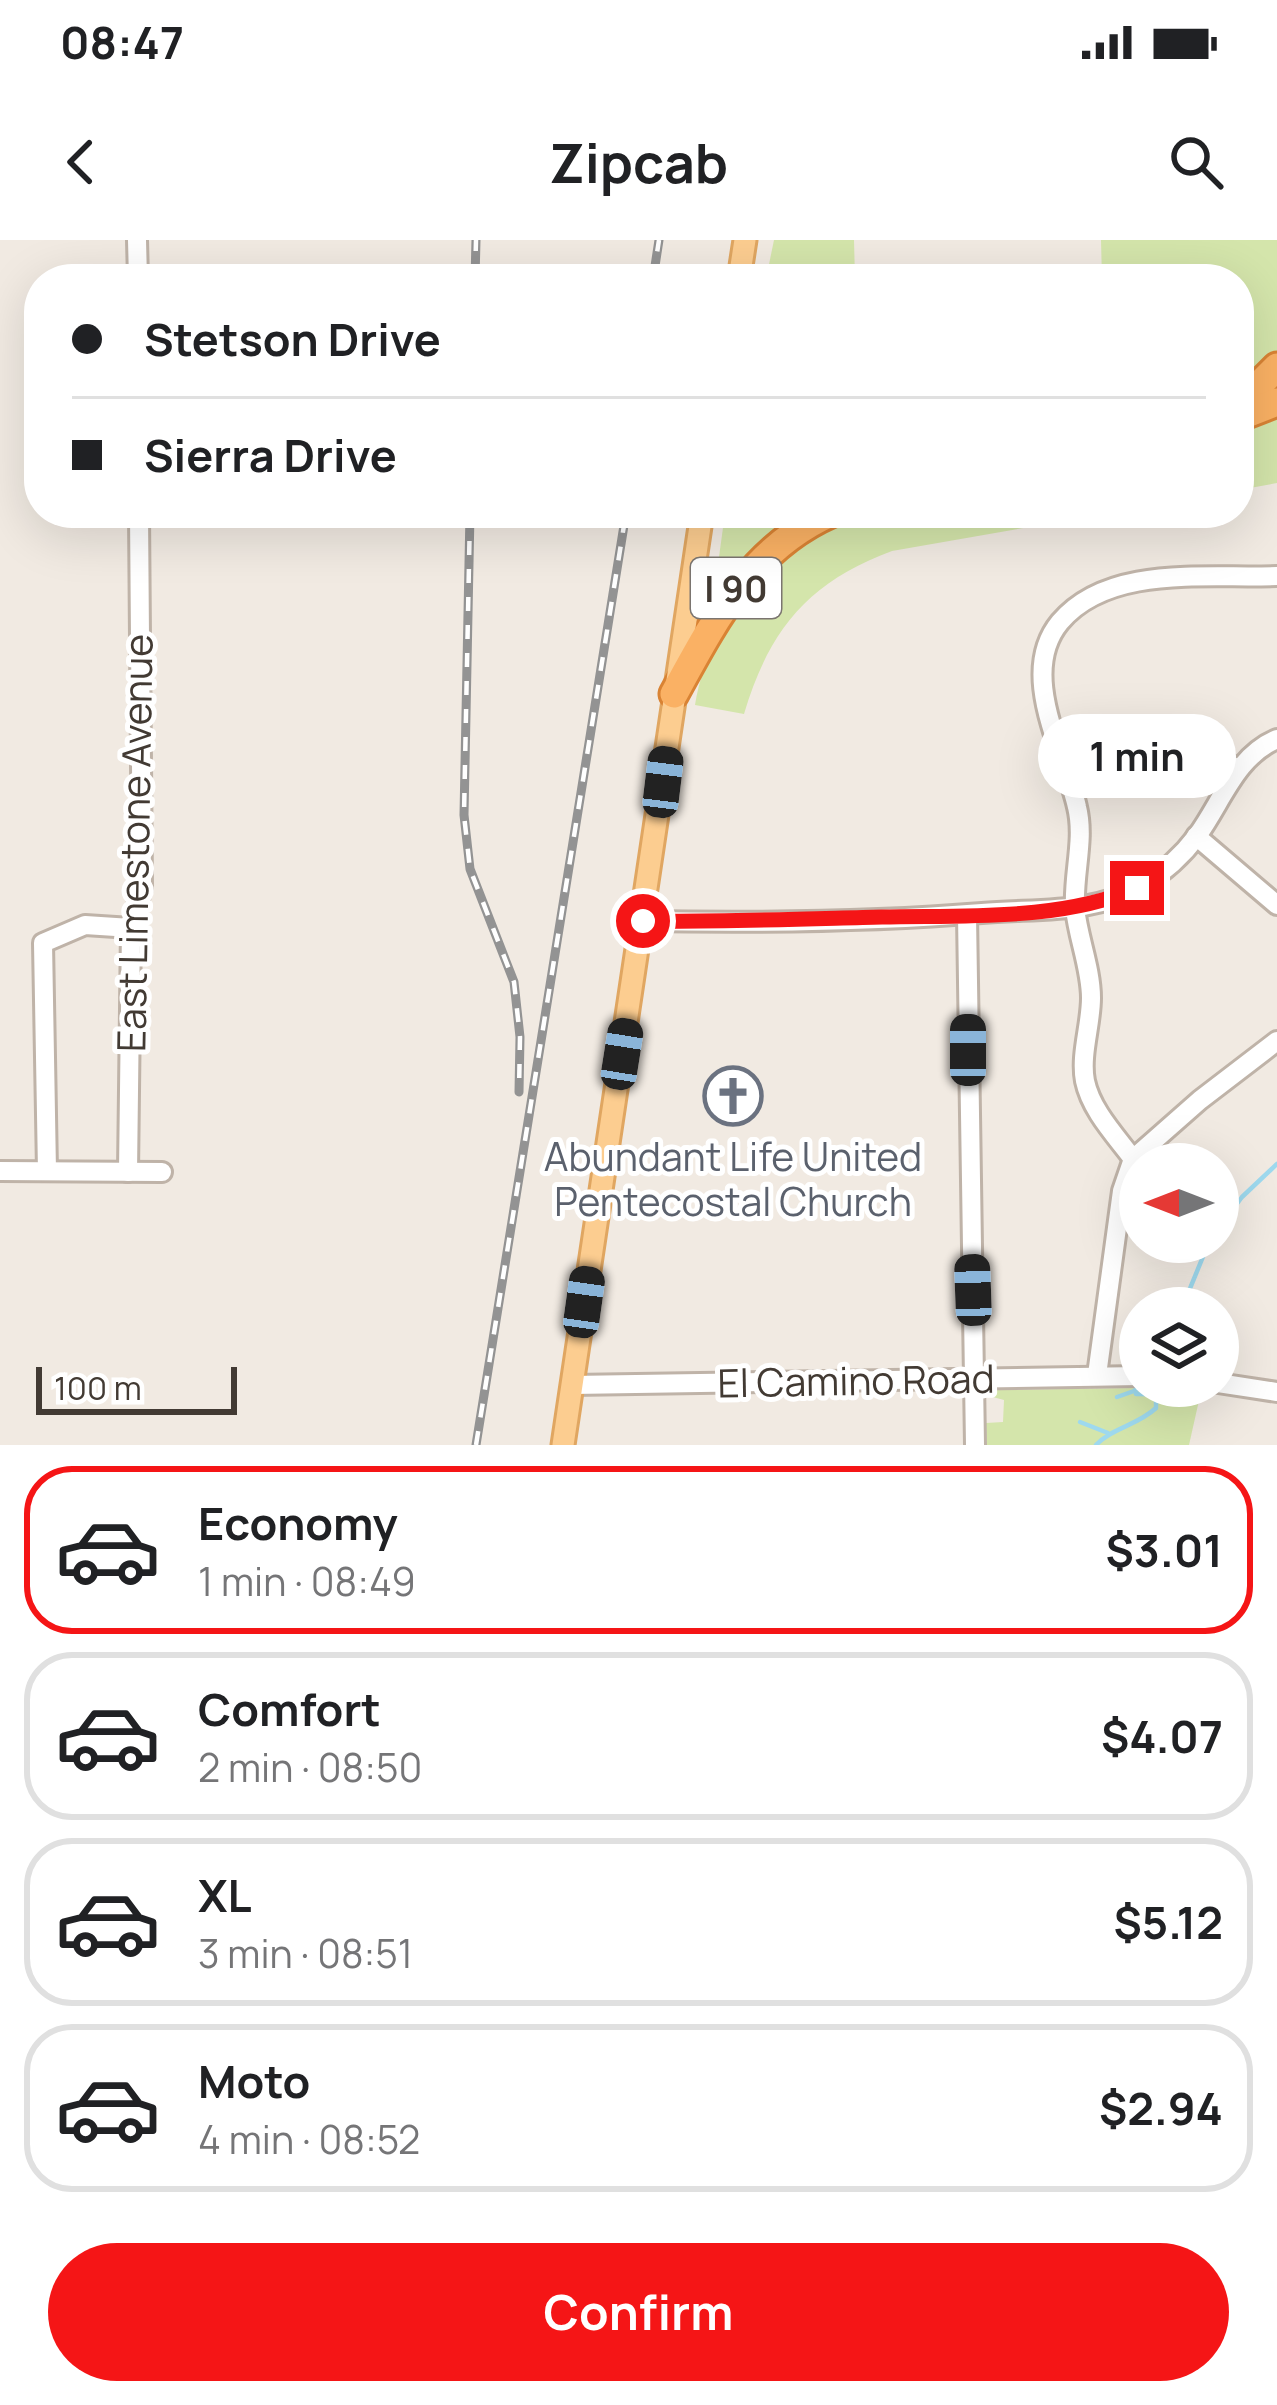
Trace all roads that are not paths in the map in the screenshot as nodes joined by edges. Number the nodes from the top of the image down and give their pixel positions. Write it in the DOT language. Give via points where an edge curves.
graph roads {
  1 [pos="1277,367"];
  2 [pos="1254,386"];
  3 [pos="139,528"];
  4 [pos="701,528"];
  5 [pos="807,528"];
  6 [pos="1277,576"];
  7 [pos="674,694"];
  8 [pos="1277,739"];
  9 [pos="1216,755"];
  10 [pos="1238,770"];
  11 [pos="1196,836"];
  12 [pos="1277,904"];
  13 [pos="1075,909"];
  14 [pos="967,915"];
  15 [pos="643,921"];
  16 [pos="130,928"];
  17 [pos="1277,1041"];
  18 [pos="1121,1143"];
  19 [pos="1150,1143"];
  20 [pos="0,1171"];
  21 [pos="47,1172"];
  22 [pos="128,1172"];
  23 [pos="162,1172"];
  24 [pos="1119,1213"];
  25 [pos="1097,1375"];
  26 [pos="1119,1376"];
  27 [pos="974,1378"];
  28 [pos="572,1385"];
  29 [pos="1239,1386"];
  30 [pos="1277,1392"];
  31 [pos="563,1445"];
  32 [pos="975,1445"];
  1 -- 2 [label="highway"];
  3 -- 16 [label="street, East Limestone Avenue" via="142,889"];
  4 -- 7 [label="main road"];
  5 -- 7 [label="highway, I 90" via="769,552 733,591"];
  6 -- 13 [label="street" via="1108,586 1057,626 1042,677 1078,808"];
  7 -- 15 [label="main road"];
  8 -- 10 [label="street"];
  9 -- 10 [label="street"];
  10 -- 11 [label="street"];
  11 -- 12 [label="street"];
  11 -- 13 [label="street" via="1137,888"];
  13 -- 14 [label="street"];
  13 -- 18 [label="street" via="1091,996 1084,1076"];
  14 -- 15 [label="street"];
  14 -- 27 [label="street"];
  15 -- 28 [label="main road"];
  16 -- 21 [label="street" via="85,925 43,943"];
  16 -- 22 [label="street, East Limestone Avenue"];
  17 -- 19 [label="street"];
  20 -- 21 [label="street"];
  21 -- 22 [label="street"];
  22 -- 23 [label="street"];
  24 -- 25 [label="street"];
  25 -- 26 [label="street, El Camino Road"];
  25 -- 27 [label="street, El Camino Road"];
  27 -- 28 [label="street, El Camino Road"];
  27 -- 32 [label="street"];
  28 -- 31 [label="main road"];
  29 -- 30 [label="street"];
}
